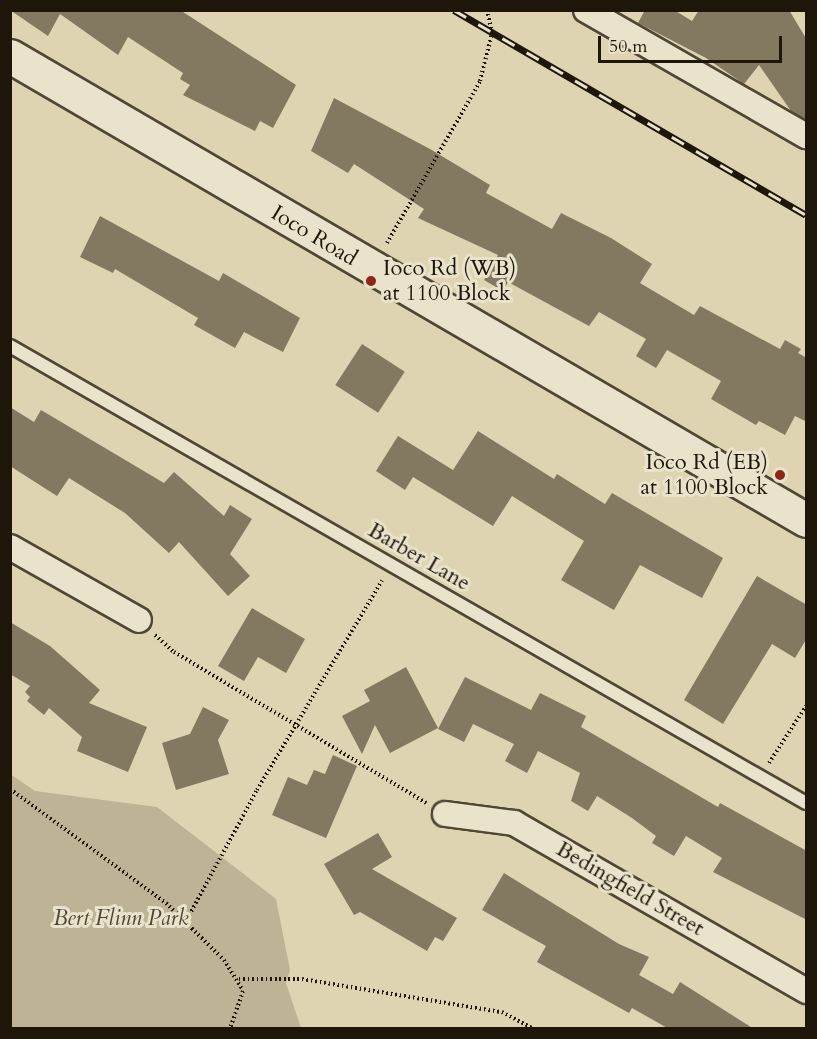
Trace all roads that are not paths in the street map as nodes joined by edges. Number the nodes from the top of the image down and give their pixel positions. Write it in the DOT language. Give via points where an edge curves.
graph roads {
  1 [pos="585,10"];
  2 [pos="10,56"];
  3 [pos="807,136"];
  4 [pos="10,345"];
  5 [pos="807,520"];
  6 [pos="10,547"];
  7 [pos="139,620"];
  8 [pos="807,803"];
  9 [pos="445,814"];
  10 [pos="807,991"];
  1 -- 3 [label="street"];
  2 -- 5 [label="main road, Ioco Road" via="375,273"];
  4 -- 8 [label="lane, Barber Lane"];
  6 -- 7 [label="street"];
  9 -- 10 [label="street, Bedingfield Street" via="514,823"];
}
